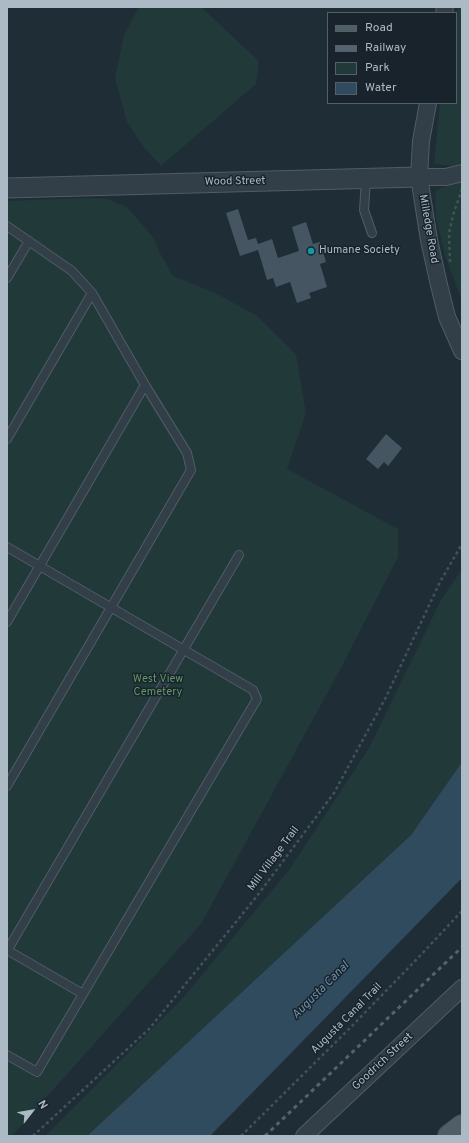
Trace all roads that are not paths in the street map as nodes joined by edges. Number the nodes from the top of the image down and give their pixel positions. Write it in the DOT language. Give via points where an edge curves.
graph roads {
  1 [pos="428,104"];
  2 [pos="462,173"];
  3 [pos="420,177"];
  4 [pos="366,179"];
  5 [pos="7,188"];
  6 [pos="7,226"];
  7 [pos="372,233"];
  8 [pos="29,241"];
  9 [pos="7,278"];
  10 [pos="92,293"];
  11 [pos="462,351"];
  12 [pos="145,385"];
  13 [pos="7,438"];
  14 [pos="7,547"];
  15 [pos="239,555"];
  16 [pos="40,566"];
  17 [pos="110,607"];
  18 [pos="7,622"];
  19 [pos="184,649"];
  20 [pos="7,786"];
  21 [pos="7,950"];
  22 [pos="462,988"];
  23 [pos="83,994"];
  24 [pos="7,1054"];
  25 [pos="462,1126"];
  26 [pos="304,1136"];
  27 [pos="449,1136"];
  1 -- 3 [label="street, Milledge Road" via="421,141"];
  2 -- 3 [label="street, Wood Street" via="446,177"];
  3 -- 4 [label="street, Wood Street"];
  3 -- 11 [label="street, Milledge Road" via="428,240 447,317"];
  4 -- 5 [label="street, Wood Street"];
  4 -- 7 [label="lane" via="364,210"];
  6 -- 8 [label="lane"];
  8 -- 9 [label="lane"];
  8 -- 10 [label="lane" via="72,271"];
  10 -- 12 [label="lane"];
  10 -- 13 [label="lane"];
  12 -- 16 [label="lane"];
  12 -- 17 [label="lane" via="187,453 191,470"];
  14 -- 16 [label="lane"];
  15 -- 19 [label="lane"];
  16 -- 17 [label="lane"];
  16 -- 18 [label="lane"];
  17 -- 19 [label="lane"];
  17 -- 20 [label="lane"];
  19 -- 21 [label="lane"];
  19 -- 23 [label="lane" via="253,690 257,699"];
  21 -- 23 [label="lane"];
  22 -- 26 [label="street, Goodrich Street"];
  23 -- 24 [label="lane" via="37,1072"];
  25 -- 27 [label="main road"];
}
